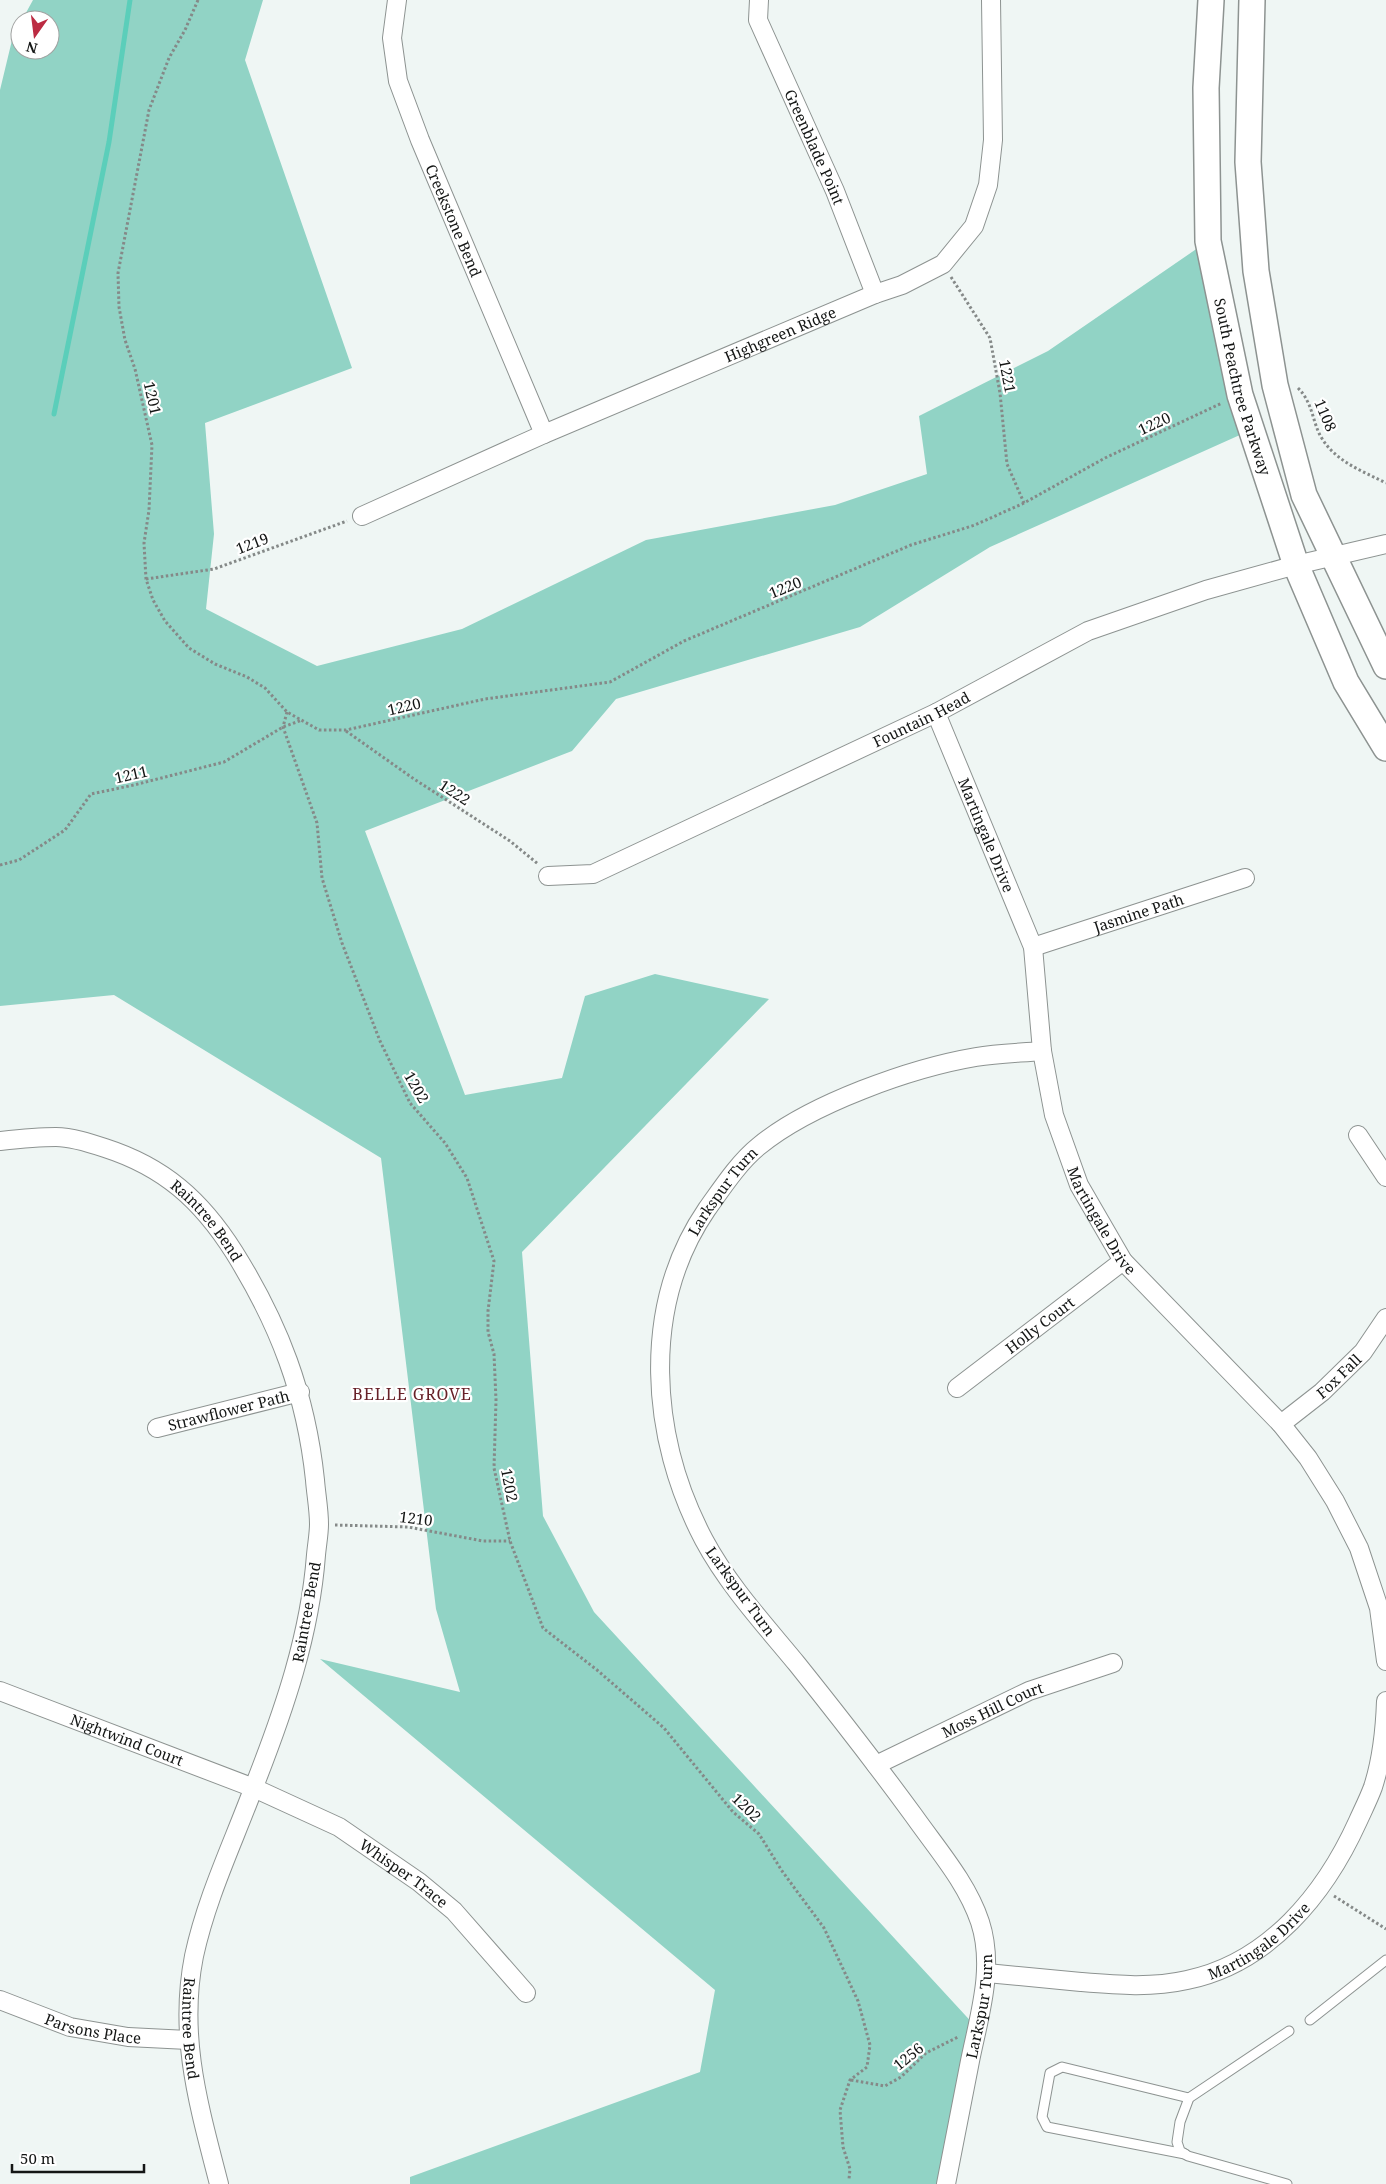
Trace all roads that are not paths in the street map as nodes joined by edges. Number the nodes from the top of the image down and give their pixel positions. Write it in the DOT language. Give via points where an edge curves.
graph roads {
  1 [pos="397,0"];
  2 [pos="759,0"];
  3 [pos="992,0"];
  4 [pos="1211,0"];
  5 [pos="1252,0"];
  6 [pos="876,294"];
  7 [pos="544,434"];
  8 [pos="362,516"];
  9 [pos="1386,544"];
  10 [pos="1332,556"];
  11 [pos="1296,565"];
  12 [pos="1386,666"];
  13 [pos="936,713"];
  14 [pos="1386,748"];
  15 [pos="548,876"];
  16 [pos="1245,878"];
  17 [pos="1033,947"];
  18 [pos="1042,1051"];
  19 [pos="1358,1135"];
  20 [pos="0,1141"];
  21 [pos="1386,1177"];
  22 [pos="1123,1261"];
  23 [pos="1386,1318"];
  24 [pos="957,1388"];
  25 [pos="300,1392"];
  26 [pos="1281,1424"];
  27 [pos="157,1428"];
  28 [pos="1386,1662"];
  29 [pos="1113,1663"];
  30 [pos="0,1691"];
  31 [pos="1386,1701"];
  32 [pos="876,1765"];
  33 [pos="254,1788"];
  34 [pos="1379,1789"];
  35 [pos="1386,1960"];
  36 [pos="987,1973"];
  37 [pos="526,1993"];
  38 [pos="0,2000"];
  39 [pos="1310,2020"];
  40 [pos="1289,2031"];
  41 [pos="188,2040"];
  42 [pos="1189,2098"];
  43 [pos="1184,2154"];
  44 [pos="219,2184"];
  45 [pos="946,2184"];
  46 [pos="1287,2184"];
  1 -- 7 [label="street, Creekstone Bend" via="392,38 398,82"];
  2 -- 6 [label="street, Greenblade Point" via="758,20 835,192"];
  3 -- 6 [label="street, Highgreen Ridge" via="993,140 988,186 974,226 943,264"];
  4 -- 11 [label="main road, South Peachtree Parkway" via="1206,88 1208,241 1240,395"];
  5 -- 10 [label="main road, South Peachtree Parkway" via="1248,162 1256,271 1275,384 1304,495"];
  6 -- 7 [label="street, Highgreen Ridge"];
  7 -- 8 [label="street, Highgreen Ridge"];
  9 -- 10 [label="street, Fountain Head"];
  10 -- 11 [label="street, Fountain Head"];
  10 -- 12 [label="main road, South Peachtree Parkway"];
  11 -- 13 [label="street, Fountain Head" via="1206,590 1088,631"];
  11 -- 14 [label="main road, South Peachtree Parkway" via="1346,682"];
  13 -- 15 [label="street, Fountain Head" via="594,874"];
  13 -- 17 [label="street, Martingale Drive"];
  16 -- 17 [label="street, Jasmine Path"];
  17 -- 18 [label="street, Martingale Drive"];
  18 -- 22 [label="street, Martingale Drive" via="1054,1115 1079,1185"];
  18 -- 32 [label="street, Larkspur Turn" via="978,1056 940,1065 864,1090 778,1132 756,1148 702,1217 680,1261 663,1320 659,1362 661,1403 671,1455 704,1540 749,1605"];
  19 -- 21 [label="street"];
  20 -- 25 [label="street, Raintree Bend" via="59,1137 92,1144 142,1161 170,1178 210,1218 254,1283 278,1332"];
  22 -- 24 [label="street, Holly Court"];
  22 -- 26 [label="street, Martingale Drive"];
  23 -- 26 [label="street, Fox Fall" via="1363,1352 1322,1392"];
  25 -- 27 [label="street, Strawflower Path"];
  25 -- 33 [label="street, Raintree Bend" via="312,1457 319,1524 314,1585 295,1674"];
  26 -- 28 [label="street, Martingale Drive" via="1308,1458 1335,1501 1358,1548 1378,1608"];
  29 -- 32 [label="street, Moss Hill Court" via="1029,1691"];
  30 -- 33 [label="street, Nightwind Court"];
  31 -- 34 [label="street, Martingale Drive"];
  32 -- 36 [label="street, Larkspur Turn" via="972,1900 982,1927"];
  33 -- 37 [label="street, Whisper Trace" via="339,1827 419,1882 454,1911"];
  33 -- 41 [label="street, Raintree Bend" via="223,1861 194,1956"];
  34 -- 36 [label="street, Martingale Drive" via="1321,1888 1264,1947 1233,1964 1187,1980 1116,1986"];
  35 -- 39 [label="lane"];
  36 -- 45 [label="street, Larkspur Turn"];
  38 -- 41 [label="street, Parsons Place" via="70,2027 128,2037"];
  40 -- 42 [label="lane"];
  41 -- 44 [label="street, Raintree Bend" via="191,2068"];
  42 -- 43 [label="lane" via="1177,2142"];
  42 -- 43 [label="lane" via="1062,2067 1050,2073 1042,2116 1047,2127"];
  43 -- 46 [label="lane"];
}
